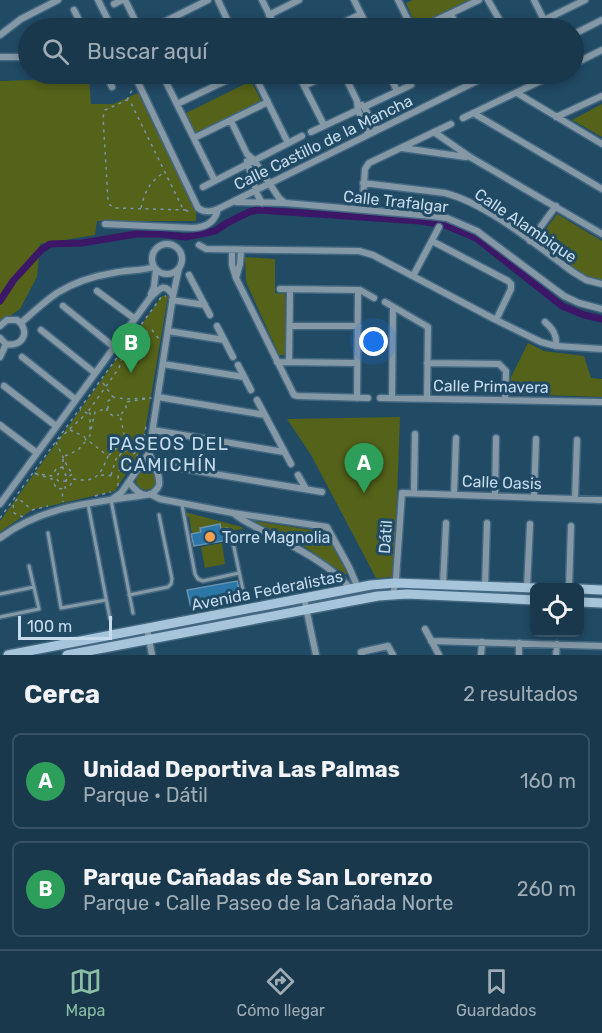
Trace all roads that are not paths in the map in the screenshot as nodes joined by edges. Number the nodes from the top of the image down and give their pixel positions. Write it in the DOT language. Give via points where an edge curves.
graph roads {
  1 [pos="58,0"];
  2 [pos="98,0"];
  3 [pos="124,0"];
  4 [pos="208,0"];
  5 [pos="218,0"];
  6 [pos="262,0"];
  7 [pos="299,0"];
  8 [pos="354,0"];
  9 [pos="398,0"];
  10 [pos="479,0"];
  11 [pos="488,0"];
  12 [pos="534,0"];
  13 [pos="580,1"];
  14 [pos="114,4"];
  15 [pos="74,10"];
  16 [pos="361,14"];
  17 [pos="451,14"];
  18 [pos="270,15"];
  19 [pos="23,18"];
  20 [pos="78,18"];
  21 [pos="107,18"];
  22 [pos="134,18"];
  23 [pos="172,18"];
  24 [pos="226,18"];
  25 [pos="271,18"];
  26 [pos="353,18"];
  27 [pos="363,18"];
  28 [pos="407,18"];
  29 [pos="442,18"];
  30 [pos="453,18"];
  31 [pos="498,18"];
  32 [pos="543,18"];
  33 [pos="548,18"];
  34 [pos="602,20"];
  35 [pos="18,21"];
  36 [pos="584,29"];
  37 [pos="0,35"];
  38 [pos="602,50"];
  39 [pos="18,56"];
  40 [pos="0,57"];
  41 [pos="584,59"];
  42 [pos="111,84"];
  43 [pos="139,84"];
  44 [pos="167,84"];
  45 [pos="219,84"];
  46 [pos="259,84"];
  47 [pos="308,84"];
  48 [pos="349,84"];
  49 [pos="394,84"];
  50 [pos="462,84"];
  51 [pos="535,84"];
  52 [pos="411,85"];
  53 [pos="304,86"];
  54 [pos="112,87"];
  55 [pos="398,91"];
  56 [pos="517,93"];
  57 [pos="602,96"];
  58 [pos="268,102"];
  59 [pos="177,104"];
  60 [pos="361,108"];
  61 [pos="473,113"];
  62 [pos="556,117"];
  63 [pos="463,118"];
  64 [pos="231,121"];
  65 [pos="451,124"];
  66 [pos="324,125"];
  67 [pos="377,129"];
  68 [pos="310,132"];
  69 [pos="434,132"];
  70 [pos="368,134"];
  71 [pos="302,136"];
  72 [pos="194,138"];
  73 [pos="288,143"];
  74 [pos="602,144"];
  75 [pos="401,148"];
  76 [pos="470,157"];
  77 [pos="250,162"];
  78 [pos="215,181"];
  79 [pos="363,183"];
  80 [pos="270,184"];
  81 [pos="203,187"];
  82 [pos="602,189"];
  83 [pos="257,190"];
  84 [pos="363,197"];
  85 [pos="232,201"];
  86 [pos="262,202"];
  87 [pos="286,203"];
  88 [pos="556,206"];
  89 [pos="218,209"];
  90 [pos="105,224"];
  91 [pos="439,227"];
  92 [pos="602,234"];
  93 [pos="432,241"];
  94 [pos="530,241"];
  95 [pos="199,245"];
  96 [pos="232,250"];
  97 [pos="241,250"];
  98 [pos="155,268"];
  99 [pos="179,268"];
  100 [pos="189,275"];
  101 [pos="413,276"];
  102 [pos="236,278"];
  103 [pos="602,284"];
  104 [pos="280,289"];
  105 [pos="291,290"];
  106 [pos="358,290"];
  107 [pos="97,291"];
  108 [pos="171,297"];
  109 [pos="150,298"];
  110 [pos="374,298"];
  111 [pos="385,302"];
  112 [pos="205,305"];
  113 [pos="63,306"];
  114 [pos="393,308"];
  115 [pos="602,309"];
  116 [pos="210,315"];
  117 [pos="135,319"];
  118 [pos="496,320"];
  119 [pos="545,322"];
  120 [pos="21,323"];
  121 [pos="0,326"];
  122 [pos="290,326"];
  123 [pos="358,326"];
  124 [pos="218,327"];
  125 [pos="41,330"];
  126 [pos="168,331"];
  127 [pos="0,338"];
  128 [pos="224,340"];
  129 [pos="6,344"];
  130 [pos="556,346"];
  131 [pos="114,347"];
  132 [pos="602,349"];
  133 [pos="0,357"];
  134 [pos="22,357"];
  135 [pos="233,357"];
  136 [pos="277,362"];
  137 [pos="289,362"];
  138 [pos="357,363"];
  139 [pos="427,363"];
  140 [pos="163,364"];
  141 [pos="238,365"];
  142 [pos="95,372"];
  143 [pos="244,377"];
  144 [pos="4,386"];
  145 [pos="251,390"];
  146 [pos="158,397"];
  147 [pos="357,398"];
  148 [pos="368,398"];
  149 [pos="380,398"];
  150 [pos="392,398"];
  151 [pos="427,398"];
  152 [pos="75,399"];
  153 [pos="257,400"];
  154 [pos="505,400"];
  155 [pos="602,402"];
  156 [pos="265,415"];
  157 [pos="0,425"];
  158 [pos="56,426"];
  159 [pos="153,430"];
  160 [pos="415,434"];
  161 [pos="456,438"];
  162 [pos="496,438"];
  163 [pos="537,439"];
  164 [pos="577,440"];
  165 [pos="284,452"];
  166 [pos="37,453"];
  167 [pos="149,453"];
  168 [pos="291,464"];
  169 [pos="154,466"];
  170 [pos="298,475"];
  171 [pos="127,482"];
  172 [pos="306,489"];
  173 [pos="322,492"];
  174 [pos="402,493"];
  175 [pos="414,493"];
  176 [pos="454,494"];
  177 [pos="148,495"];
  178 [pos="495,496"];
  179 [pos="534,497"];
  180 [pos="1,499"];
  181 [pos="90,499"];
  182 [pos="575,499"];
  183 [pos="111,500"];
  184 [pos="602,500"];
  185 [pos="182,504"];
  186 [pos="232,513"];
  187 [pos="159,515"];
  188 [pos="446,523"];
  189 [pos="487,523"];
  190 [pos="530,524"];
  191 [pos="572,526"];
  192 [pos="231,532"];
  193 [pos="48,533"];
  194 [pos="0,538"];
  195 [pos="29,566"];
  196 [pos="239,573"];
  197 [pos="395,583"];
  198 [pos="531,583"];
  199 [pos="569,583"];
  200 [pos="443,585"];
  201 [pos="485,586"];
  202 [pos="34,587"];
  203 [pos="355,588"];
  204 [pos="530,588"];
  205 [pos="584,590"];
  206 [pos="602,590"];
  207 [pos="0,594"];
  208 [pos="129,595"];
  209 [pos="244,595"];
  210 [pos="393,595"];
  211 [pos="304,598"];
  212 [pos="106,600"];
  213 [pos="530,600"];
  214 [pos="584,602"];
  215 [pos="602,603"];
  216 [pos="307,609"];
  217 [pos="133,613"];
  218 [pos="0,617"];
  219 [pos="110,619"];
  220 [pos="147,628"];
  221 [pos="425,629"];
  222 [pos="149,639"];
  223 [pos="431,641"];
  224 [pos="482,642"];
  225 [pos="519,643"];
  226 [pos="556,644"];
  227 [pos="593,646"];
  228 [pos="602,646"];
  229 [pos="361,653"];
  230 [pos="8,655"];
  231 [pos="67,655"];
  232 [pos="152,655"];
  233 [pos="315,655"];
  234 [pos="393,655"];
  235 [pos="439,655"];
  236 [pos="481,655"];
  237 [pos="519,655"];
  238 [pos="556,655"];
  239 [pos="593,655"];
  1 -- 19 [label="street"];
  2 -- 21 [label="street"];
  3 -- 14 [label="street"];
  3 -- 22 [label="street"];
  4 -- 23 [label="street"];
  5 -- 24 [label="street"];
  6 -- 18 [label="street"];
  7 -- 18 [label="street"];
  8 -- 16 [label="street"];
  9 -- 28 [label="street"];
  10 -- 17 [label="street"];
  11 -- 31 [label="street"];
  12 -- 32 [label="street"];
  13 -- 33 [label="street"];
  15 -- 20 [label="street"];
  16 -- 26 [label="street"];
  16 -- 27 [label="street"];
  17 -- 29 [label="street"];
  17 -- 30 [label="street"];
  18 -- 25 [label="street"];
  34 -- 36 [label="street"];
  35 -- 37 [label="street"];
  38 -- 41 [label="street"];
  39 -- 40 [label="street"];
  42 -- 54 [label="street"];
  43 -- 89 [label="street" via="198,208 209,212"];
  44 -- 59 [label="street"];
  45 -- 59 [label="street"];
  46 -- 58 [label="street"];
  47 -- 53 [label="street"];
  48 -- 60 [label="street"];
  49 -- 55 [label="street"];
  50 -- 67 [label="street, Calle Castillo de la Mancha"];
  51 -- 56 [label="street"];
  52 -- 55 [label="street"];
  53 -- 66 [label="street"];
  55 -- 60 [label="street"];
  56 -- 61 [label="street"];
  56 -- 62 [label="street"];
  57 -- 62 [label="street"];
  58 -- 64 [label="street"];
  58 -- 73 [label="street"];
  59 -- 72 [label="street"];
  60 -- 66 [label="street"];
  60 -- 67 [label="street"];
  60 -- 70 [label="street"];
  61 -- 63 [label="street"];
  61 -- 82 [label="street"];
  62 -- 74 [label="street"];
  64 -- 72 [label="street"];
  64 -- 77 [label="street"];
  65 -- 69 [label="street"];
  66 -- 68 [label="street"];
  67 -- 70 [label="street, Calle Castillo de la Mancha"];
  69 -- 75 [label="street"];
  69 -- 76 [label="street"];
  70 -- 80 [label="street, Calle Castillo de la Mancha"];
  71 -- 73 [label="street"];
  72 -- 78 [label="street"];
  73 -- 77 [label="street"];
  75 -- 76 [label="street"];
  75 -- 79 [label="street" via="369,164 364,169"];
  76 -- 88 [label="street"];
  77 -- 78 [label="street"];
  77 -- 80 [label="street"];
  77 -- 83 [label="street"];
  78 -- 81 [label="street"];
  79 -- 84 [label="street"];
  79 -- 94 [label="street, Calle Alambique" via="457,196"];
  80 -- 83 [label="street, Calle Castillo de la Mancha"];
  80 -- 87 [label="street"];
  83 -- 85 [label="street, Calle Castillo de la Mancha"];
  83 -- 86 [label="street"];
  85 -- 86 [label="street, Calle Trafalgar"];
  85 -- 89 [label="street, Calle Castillo de la Mancha"];
  86 -- 87 [label="street, Calle Trafalgar"];
  87 -- 115 [label="street, Calle Trafalgar" via="447,218 477,231 564,296"];
  88 -- 92 [label="street"];
  88 -- 94 [label="street"];
  89 -- 90 [label="street" via="214,219 202,227"];
  91 -- 93 [label="street"];
  93 -- 101 [label="street"];
  93 -- 118 [label="street" via="511,284"];
  94 -- 103 [label="street, Calle Alambique" via="573,272"];
  95 -- 96 [label="street"];
  96 -- 97 [label="street"];
  96 -- 102 [label="street"];
  97 -- 101 [label="street" via="359,252"];
  97 -- 102 [label="street"];
  98 -- 99 [label="street" via="168,274"];
  98 -- 99 [label="street" via="154,251 168,244 181,252"];
  98 -- 109 [label="street"];
  98 -- 120 [label="street" via="115,272 75,284"];
  99 -- 108 [label="street"];
  100 -- 112 [label="street"];
  101 -- 118 [label="street"];
  102 -- 136 [label="street"];
  104 -- 105 [label="street"];
  105 -- 106 [label="street"];
  105 -- 122 [label="street"];
  106 -- 110 [label="street"];
  106 -- 123 [label="street"];
  107 -- 117 [label="street"];
  108 -- 109 [label="street" via="165,287"];
  108 -- 112 [label="street"];
  108 -- 126 [label="street"];
  109 -- 117 [label="street"];
  111 -- 114 [label="street"];
  112 -- 116 [label="street"];
  113 -- 131 [label="street"];
  114 -- 139 [label="street" via="428,327"];
  114 -- 150 [label="street"];
  117 -- 131 [label="street"];
  118 -- 130 [label="street"];
  119 -- 130 [label="street" via="555,333"];
  120 -- 121 [label="street" via="12,319"];
  120 -- 129 [label="street" via="24,332 20,341"];
  122 -- 123 [label="street"];
  122 -- 137 [label="street"];
  123 -- 138 [label="street"];
  124 -- 128 [label="street"];
  125 -- 142 [label="street"];
  126 -- 128 [label="street"];
  126 -- 140 [label="street"];
  127 -- 129 [label="street"];
  128 -- 135 [label="street"];
  129 -- 133 [label="street"];
  130 -- 132 [label="street"];
  131 -- 142 [label="street"];
  134 -- 152 [label="street"];
  136 -- 137 [label="street"];
  136 -- 147 [label="street" via="298,396"];
  137 -- 138 [label="street"];
  138 -- 147 [label="street"];
  139 -- 151 [label="street"];
  139 -- 154 [label="street" via="499,364 506,371"];
  140 -- 143 [label="street"];
  140 -- 146 [label="street"];
  141 -- 143 [label="street"];
  142 -- 152 [label="street"];
  143 -- 145 [label="street"];
  144 -- 158 [label="street"];
  146 -- 156 [label="street"];
  146 -- 159 [label="street"];
  147 -- 148 [label="street"];
  149 -- 150 [label="street, Calle Primavera"];
  150 -- 151 [label="street, Calle Primavera"];
  151 -- 154 [label="street, Calle Primavera"];
  152 -- 158 [label="street"];
  153 -- 156 [label="street"];
  154 -- 155 [label="street, Calle Primavera"];
  156 -- 165 [label="street"];
  157 -- 166 [label="street"];
  158 -- 166 [label="street"];
  159 -- 165 [label="street"];
  159 -- 167 [label="street"];
  160 -- 175 [label="street"];
  161 -- 176 [label="street"];
  162 -- 178 [label="street"];
  163 -- 179 [label="street"];
  164 -- 182 [label="street"];
  165 -- 168 [label="street"];
  166 -- 180 [label="street"];
  167 -- 169 [label="street"];
  167 -- 171 [label="street"];
  169 -- 172 [label="street"];
  169 -- 177 [label="street" via="159,486"];
  170 -- 172 [label="street"];
  171 -- 177 [label="street"];
  171 -- 183 [label="street"];
  172 -- 173 [label="street"];
  174 -- 175 [label="street, Calle Oasis"];
  174 -- 197 [label="street, Dátil"];
  175 -- 176 [label="street, Calle Oasis"];
  176 -- 178 [label="street, Calle Oasis"];
  177 -- 183 [label="street"];
  177 -- 185 [label="street"];
  178 -- 179 [label="street, Calle Oasis"];
  179 -- 182 [label="street, Calle Oasis"];
  181 -- 183 [label="street"];
  181 -- 194 [label="street" via="37,517"];
  181 -- 212 [label="lane"];
  182 -- 184 [label="street, Calle Oasis"];
  183 -- 208 [label="lane"];
  185 -- 186 [label="street"];
  185 -- 196 [label="lane" via="197,578"];
  186 -- 203 [label="street" via="304,553"];
  186 -- 203 [label="street" via="327,527 349,567"];
  187 -- 208 [label="lane" via="171,584"];
  188 -- 200 [label="street"];
  189 -- 201 [label="street"];
  190 -- 198 [label="street"];
  191 -- 199 [label="street"];
  192 -- 196 [label="lane"];
  193 -- 212 [label="lane" via="61,608"];
  195 -- 202 [label="lane"];
  196 -- 209 [label="lane"];
  197 -- 200 [label="street, Avenida Federalistas"];
  197 -- 203 [label="street, Avenida Federalistas"];
  197 -- 210 [label="street, Dátil"];
  200 -- 201 [label="street, Avenida Federalistas"];
  201 -- 204 [label="street, Avenida Federalistas"];
  202 -- 207 [label="lane"];
  202 -- 218 [label="lane" via="39,609"];
  203 -- 211 [label="street, Avenida Federalistas"];
  205 -- 206 [label="street"];
  208 -- 217 [label="lane"];
  210 -- 213 [label="street, Avenida Federalistas"];
  210 -- 216 [label="street, Avenida Federalistas"];
  211 -- 216 [label="street"];
  211 -- 220 [label="street, Avenida Federalistas"];
  212 -- 219 [label="lane"];
  214 -- 215 [label="street"];
  216 -- 222 [label="street, Avenida Federalistas"];
  216 -- 233 [label="street"];
  220 -- 222 [label="street"];
  220 -- 230 [label="street, Avenida Federalistas"];
  221 -- 223 [label="street"];
  222 -- 231 [label="street, Avenida Federalistas"];
  222 -- 232 [label="street"];
  223 -- 224 [label="street"];
  223 -- 235 [label="street"];
  224 -- 225 [label="street"];
  224 -- 236 [label="street"];
  225 -- 226 [label="street"];
  225 -- 237 [label="street"];
  226 -- 227 [label="street"];
  226 -- 238 [label="street"];
  227 -- 228 [label="street"];
  227 -- 239 [label="street"];
  229 -- 234 [label="street" via="388,646"];
}
